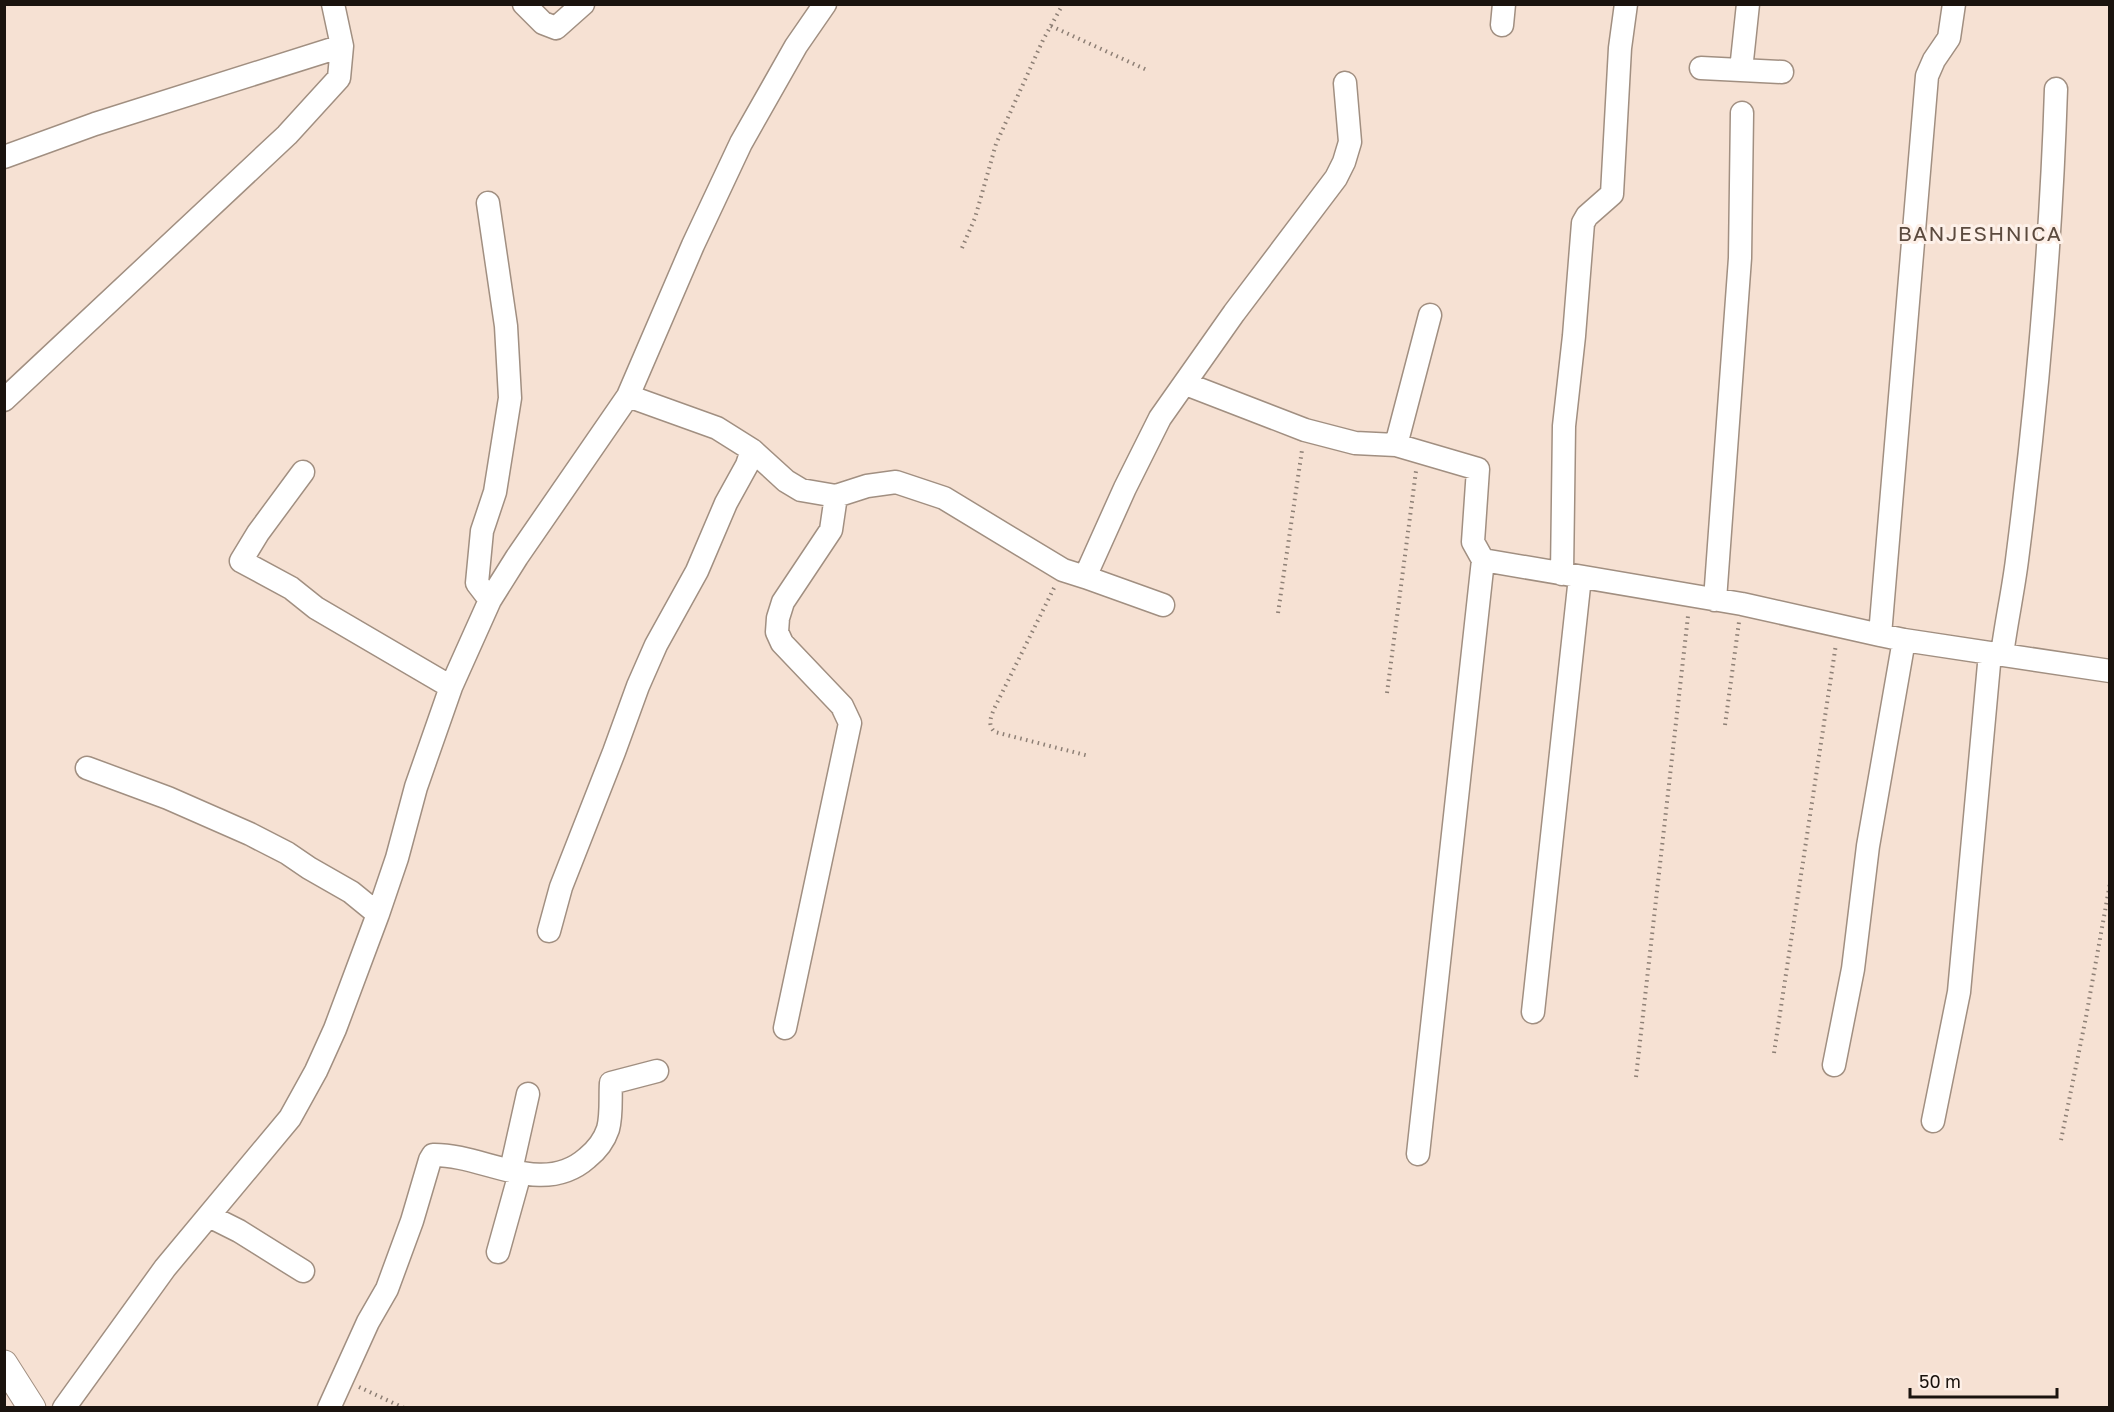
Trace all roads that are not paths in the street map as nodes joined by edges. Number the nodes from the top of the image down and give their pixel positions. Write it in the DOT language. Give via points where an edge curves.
graph roads {
  1 [pos="333,4"];
  2 [pos="524,4"];
  3 [pos="584,4"];
  4 [pos="825,4"];
  5 [pos="1626,4"];
  6 [pos="1748,4"];
  7 [pos="1954,4"];
  8 [pos="342,45"];
  9 [pos="1701,68"];
  10 [pos="1741,70"];
  11 [pos="1782,72"];
  12 [pos="1345,83"];
  13 [pos="2056,88"];
  14 [pos="1742,113"];
  15 [pos="4,157"];
  16 [pos="488,203"];
  17 [pos="1430,315"];
  18 [pos="1186,384"];
  19 [pos="628,396"];
  20 [pos="4,400"];
  21 [pos="1396,445"];
  22 [pos="752,450"];
  23 [pos="303,472"];
  24 [pos="836,496"];
  25 [pos="1483,560"];
  26 [pos="1571,575"];
  27 [pos="1085,577"];
  28 [pos="490,600"];
  29 [pos="1715,600"];
  30 [pos="1163,605"];
  31 [pos="1880,635"];
  32 [pos="1904,640"];
  33 [pos="1996,654"];
  34 [pos="2109,670"];
  35 [pos="451,687"];
  36 [pos="87,768"];
  37 [pos="378,914"];
  38 [pos="549,931"];
  39 [pos="1533,1012"];
  40 [pos="784,1028"];
  41 [pos="1834,1065"];
  42 [pos="657,1071"];
  43 [pos="528,1094"];
  44 [pos="1934,1121"];
  45 [pos="1418,1154"];
  46 [pos="516,1172"];
  47 [pos="209,1216"];
  48 [pos="498,1252"];
  49 [pos="303,1271"];
  50 [pos="4,1364"];
  51 [pos="32,1407"];
  52 [pos="64,1407"];
  53 [pos="329,1407"];
  1 -- 8 [label="street"];
  2 -- 3 [label="street" via="543,23 556,28"];
  4 -- 19 [label="street" via="796,46 741,143"];
  5 -- 26 [label="street" via="1612,194 1583,223 1564,426"];
  6 -- 10 [label="street"];
  7 -- 31 [label="street" via="1949,38 1927,76"];
  8 -- 15 [label="street"];
  8 -- 20 [label="street" via="339,78 287,135"];
  9 -- 10 [label="street"];
  10 -- 11 [label="street"];
  12 -- 18 [label="street" via="1350,142 1336,178"];
  13 -- 33 [label="street" via="2040,347 2017,561"];
  14 -- 29 [label="street" via="1740,258"];
  16 -- 28 [label="street" via="506,326 510,398 495,492 482,531 477,583"];
  17 -- 21 [label="street"];
  18 -- 21 [label="street" via="1305,430 1355,442"];
  18 -- 27 [label="street" via="1160,418"];
  19 -- 22 [label="street" via="717,428"];
  19 -- 28 [label="street"];
  21 -- 25 [label="street" via="1478,469 1473,542"];
  22 -- 24 [label="street" via="786,481 801,489"];
  22 -- 38 [label="street" via="697,571 638,686 561,887"];
  23 -- 35 [label="street" via="241,561"];
  24 -- 27 [label="street" via="896,482 944,498 1021,547"];
  24 -- 40 [label="street" via="831,530 783,602 778,618 777,632 782,643 842,706 850,723"];
  25 -- 26 [label="street"];
  25 -- 45 [label="street"];
  26 -- 29 [label="street"];
  26 -- 39 [label="street"];
  27 -- 30 [label="street"];
  28 -- 35 [label="street"];
  29 -- 31 [label="street"];
  31 -- 32 [label="street"];
  32 -- 33 [label="street"];
  32 -- 41 [label="street" via="1868,846 1853,969"];
  33 -- 34 [label="street"];
  33 -- 44 [label="street" via="1959,992"];
  35 -- 37 [label="street"];
  36 -- 37 [label="street" via="250,834 351,892"];
  37 -- 47 [label="street" via="335,1029 296,1109"];
  42 -- 46 [label="street" via="611,1083 609,1126 603,1141 584,1162 557,1175"];
  43 -- 46 [label="street"];
  46 -- 48 [label="street"];
  46 -- 53 [label="street" via="433,1155 387,1289"];
  47 -- 49 [label="street"];
  47 -- 52 [label="street" via="165,1268"];
  50 -- 51 [label="street"];
}
